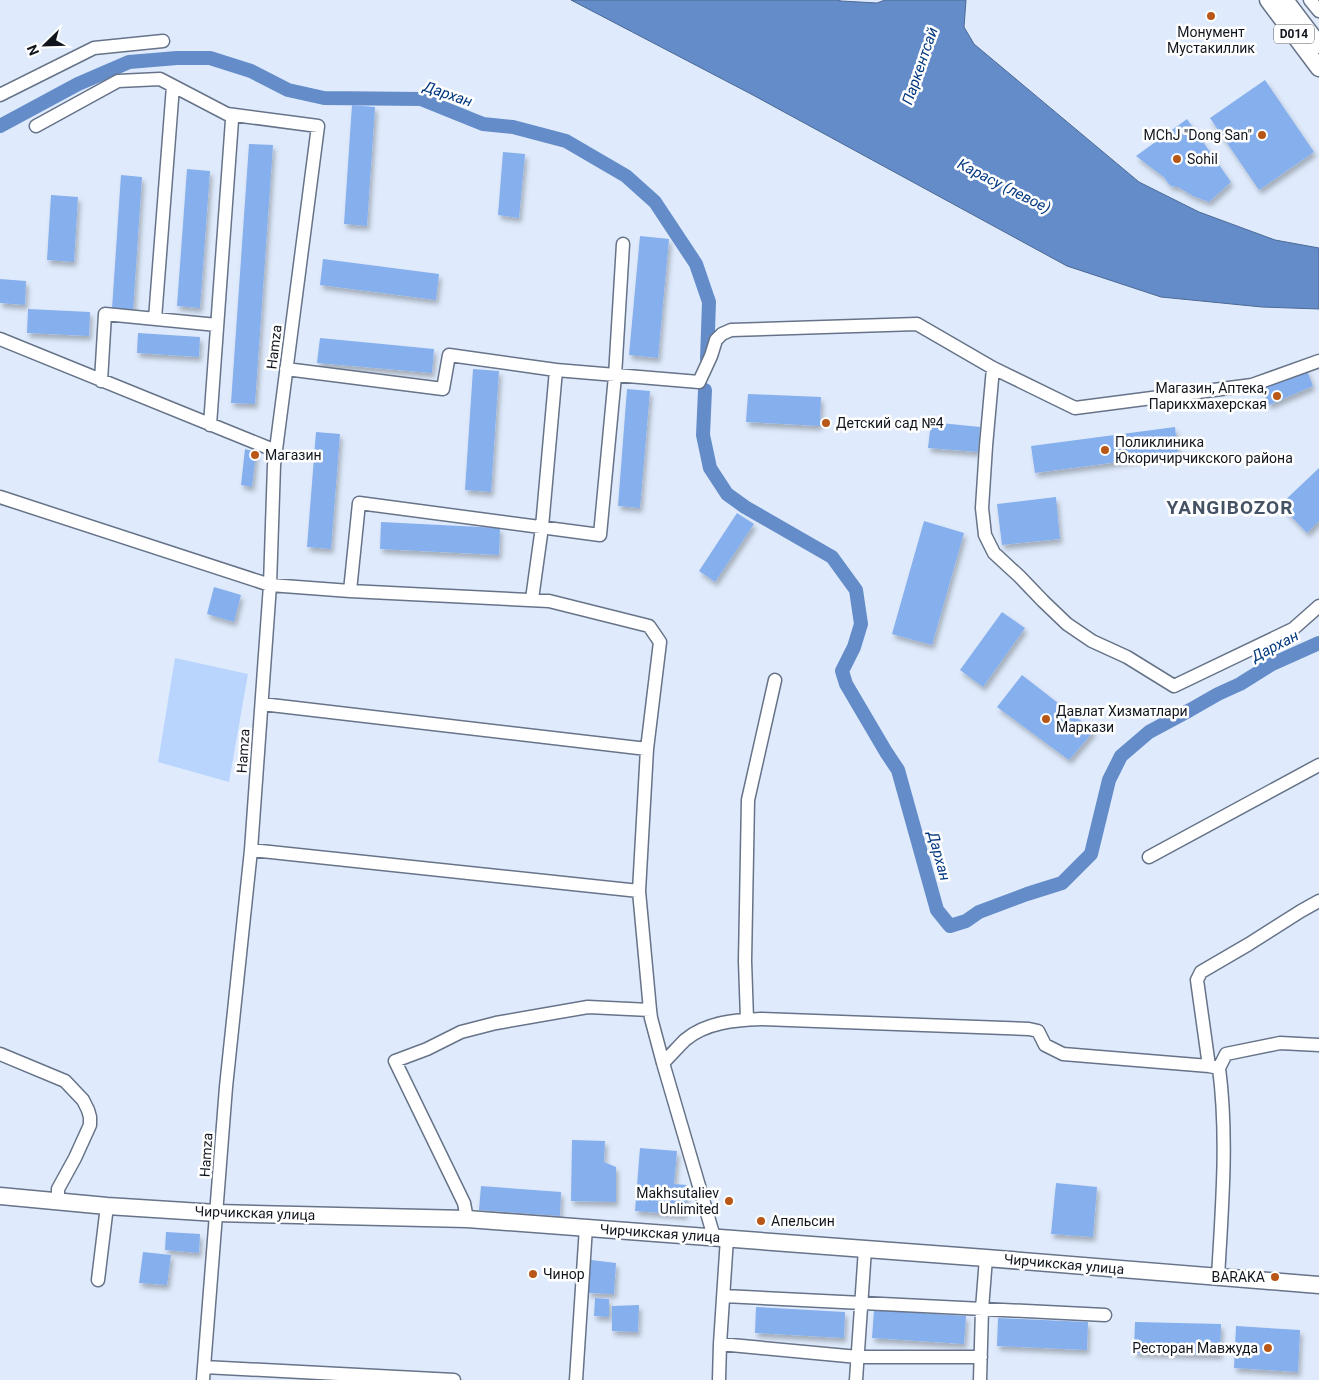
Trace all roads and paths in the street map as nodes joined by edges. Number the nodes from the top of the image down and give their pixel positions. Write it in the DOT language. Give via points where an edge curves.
graph roads {
  1 [pos="1268,0"];
  2 [pos="1285,0"];
  3 [pos="1310,0"];
  4 [pos="1319,11"];
  5 [pos="163,41"];
  6 [pos="1319,45"];
  7 [pos="1319,68"];
  8 [pos="173,86"];
  9 [pos="0,95"];
  10 [pos="232,120"];
  11 [pos="36,126"];
  12 [pos="623,244"];
  13 [pos="155,319"];
  14 [pos="217,325"];
  15 [pos="0,338"];
  16 [pos="1319,361"];
  17 [pos="993,368"];
  18 [pos="286,369"];
  19 [pos="556,370"];
  20 [pos="615,376"];
  21 [pos="101,380"];
  22 [pos="210,424"];
  23 [pos="276,451"];
  24 [pos="0,497"];
  25 [pos="542,527"];
  26 [pos="270,585"];
  27 [pos="350,591"];
  28 [pos="535,600"];
  29 [pos="1319,606"];
  30 [pos="776,680"];
  31 [pos="262,704"];
  32 [pos="646,749"];
  33 [pos="1319,765"];
  34 [pos="251,850"];
  35 [pos="1149,857"];
  36 [pos="639,891"];
  37 [pos="1319,901"];
  38 [pos="650,1010"];
  39 [pos="747,1019"];
  40 [pos="1319,1045"];
  41 [pos="0,1054"];
  42 [pos="663,1063"];
  43 [pos="1214,1067"];
  44 [pos="0,1196"];
  45 [pos="58,1201"];
  46 [pos="107,1206"];
  47 [pos="217,1213"];
  48 [pos="467,1218"];
  49 [pos="586,1227"];
  50 [pos="720,1238"];
  51 [pos="865,1249"];
  52 [pos="986,1258"];
  53 [pos="1218,1277"];
  54 [pos="98,1280"];
  55 [pos="1319,1285"];
  56 [pos="724,1296"];
  57 [pos="862,1303"];
  58 [pos="982,1310"];
  59 [pos="1105,1315"];
  60 [pos="720,1344"];
  61 [pos="858,1357"];
  62 [pos="981,1357"];
  63 [pos="203,1374"];
  64 [pos="394,1378"];
  65 [pos="454,1380"];
  66 [pos="576,1380"];
  67 [pos="719,1380"];
  68 [pos="856,1380"];
  69 [pos="980,1380"];
  1 -- 7 [label="main road, D014"];
  2 -- 6 [label="main road, D014"];
  3 -- 4 [label="street"];
  5 -- 9 [label="street" via="94,48"];
  8 -- 11 [label="street" via="160,79 118,82"];
  8 -- 13 [label="street"];
  8 -- 18 [label="street, Hamza" via="226,114 318,126"];
  10 -- 14 [label="street"];
  12 -- 20 [label="street"];
  13 -- 14 [label="street"];
  13 -- 21 [label="street" via="105,314"];
  14 -- 22 [label="street"];
  15 -- 21 [label="street"];
  16 -- 17 [label="street" via="1252,386 1075,408"];
  17 -- 20 [label="street" via="917,324 731,330 716,340 700,382"];
  17 -- 29 [label="street" via="982,508 985,535 994,553 1067,624 1174,686 1293,629"];
  18 -- 19 [label="street" via="443,389 450,355"];
  18 -- 23 [label="street, Hamza"];
  19 -- 20 [label="street"];
  19 -- 25 [label="street"];
  20 -- 25 [label="street" via="600,536"];
  21 -- 22 [label="street"];
  22 -- 23 [label="street"];
  23 -- 26 [label="street, Hamza"];
  24 -- 26 [label="street"];
  25 -- 27 [label="street" via="359,503"];
  25 -- 28 [label="street"];
  26 -- 27 [label="street"];
  26 -- 31 [label="street, Hamza"];
  27 -- 28 [label="street"];
  28 -- 32 [label="street" via="649,626 660,642"];
  30 -- 39 [label="street" via="748,800"];
  31 -- 32 [label="street"];
  31 -- 34 [label="street, Hamza"];
  32 -- 36 [label="street"];
  33 -- 35 [label="street"];
  34 -- 36 [label="street"];
  34 -- 47 [label="street, Hamza" via="226,1087"];
  36 -- 38 [label="street"];
  37 -- 43 [label="street" via="1201,972 1197,980"];
  38 -- 42 [label="street"];
  38 -- 48 [label="street" via="588,1007 496,1023 461,1032 395,1061 464,1203"];
  39 -- 42 [label="street" via="700,1030 686,1039"];
  39 -- 43 [label="street" via="1030,1029 1038,1031 1045,1045 1063,1054"];
  40 -- 43 [label="street" via="1280,1043 1226,1054"];
  41 -- 45 [label="street" via="65,1080 88,1110 90,1125 58,1189"];
  42 -- 50 [label="street"];
  43 -- 53 [label="street" via="1223,1098 1224,1174"];
  44 -- 45 [label="main road, Чирчикская улица"];
  45 -- 46 [label="main road, Чирчикская улица"];
  46 -- 47 [label="main road, Чирчикская улица"];
  46 -- 54 [label="street"];
  47 -- 48 [label="main road, Чирчикская улица"];
  47 -- 63 [label="street, Hamza"];
  48 -- 49 [label="main road, Чирчикская улица"];
  49 -- 50 [label="main road, Чирчикская улица"];
  49 -- 66 [label="street"];
  50 -- 51 [label="main road, Чирчикская улица"];
  50 -- 56 [label="street"];
  51 -- 52 [label="main road, Чирчикская улица"];
  51 -- 57 [label="street"];
  52 -- 53 [label="main road, Чирчикская улица"];
  52 -- 58 [label="street"];
  53 -- 55 [label="main road, Чирчикская улица"];
  56 -- 57 [label="street"];
  56 -- 60 [label="street"];
  57 -- 58 [label="street"];
  57 -- 61 [label="street"];
  58 -- 59 [label="street"];
  58 -- 62 [label="street"];
  60 -- 61 [label="street"];
  60 -- 67 [label="street"];
  61 -- 62 [label="street"];
  61 -- 68 [label="street"];
  62 -- 69 [label="street"];
  63 -- 64 [label="street"];
  64 -- 65 [label="street"];
}
